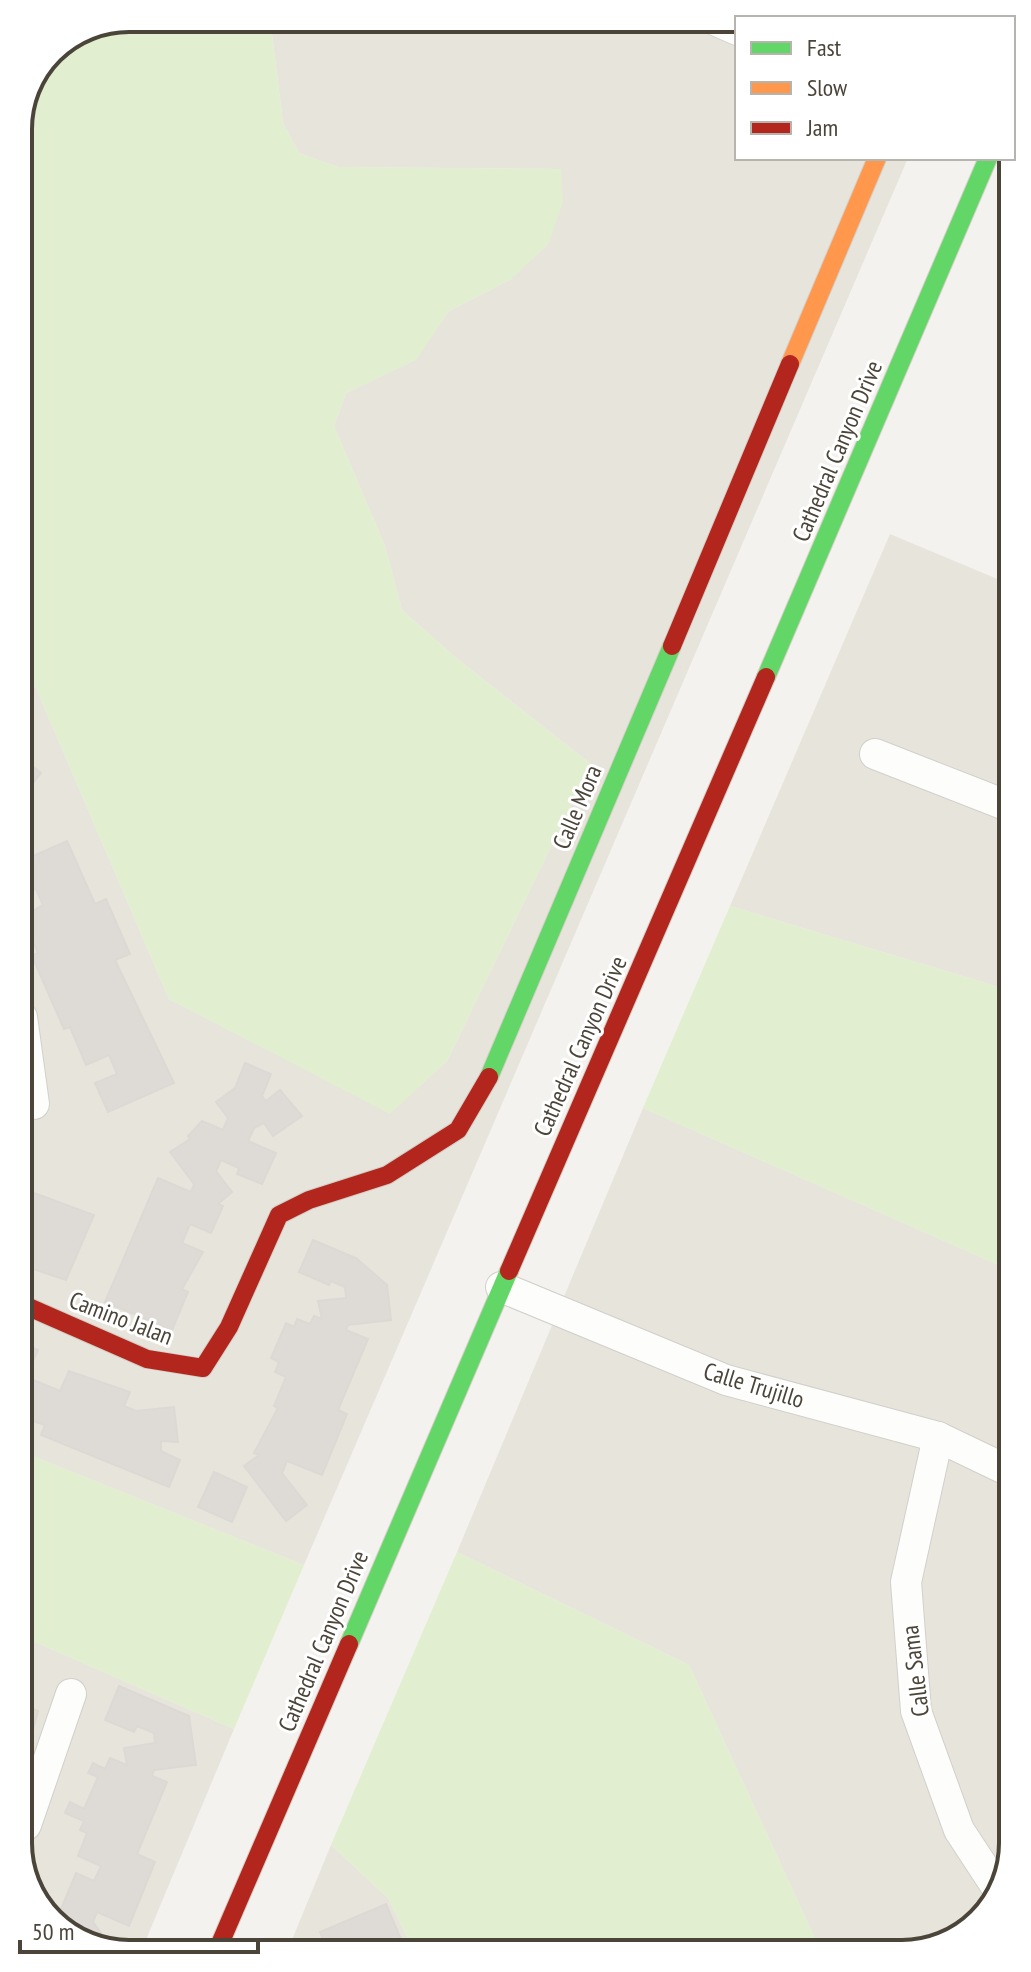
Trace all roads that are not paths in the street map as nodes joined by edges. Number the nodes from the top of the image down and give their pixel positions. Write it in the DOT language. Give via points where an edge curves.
graph roads {
  1 [pos="876,160"];
  2 [pos="987,160"];
  3 [pos="875,754"];
  4 [pos="999,802"];
  5 [pos="32,1090"];
  6 [pos="34,1104"];
  7 [pos="501,1287"];
  8 [pos="32,1309"];
  9 [pos="203,1368"];
  10 [pos="938,1437"];
  11 [pos="999,1466"];
  12 [pos="71,1694"];
  13 [pos="32,1808"];
  14 [pos="992,1880"];
  15 [pos="222,1940"];
  1 -- 9 [label="street, Calle Mora" via="493,1070 458,1130 387,1175 279,1215 229,1327"];
  2 -- 7 [label="street, Cathedral Canyon Drive"];
  3 -- 4 [label="street"];
  5 -- 6 [label="street"];
  7 -- 10 [label="street, Calle Trujillo" via="726,1380"];
  7 -- 15 [label="street, Cathedral Canyon Drive"];
  8 -- 9 [label="street, Camino Jalan" via="147,1359"];
  10 -- 11 [label="street, Calle Trujillo"];
  10 -- 14 [label="street, Calle Sama" via="906,1582 916,1711 959,1830"];
  12 -- 13 [label="street"];
}
